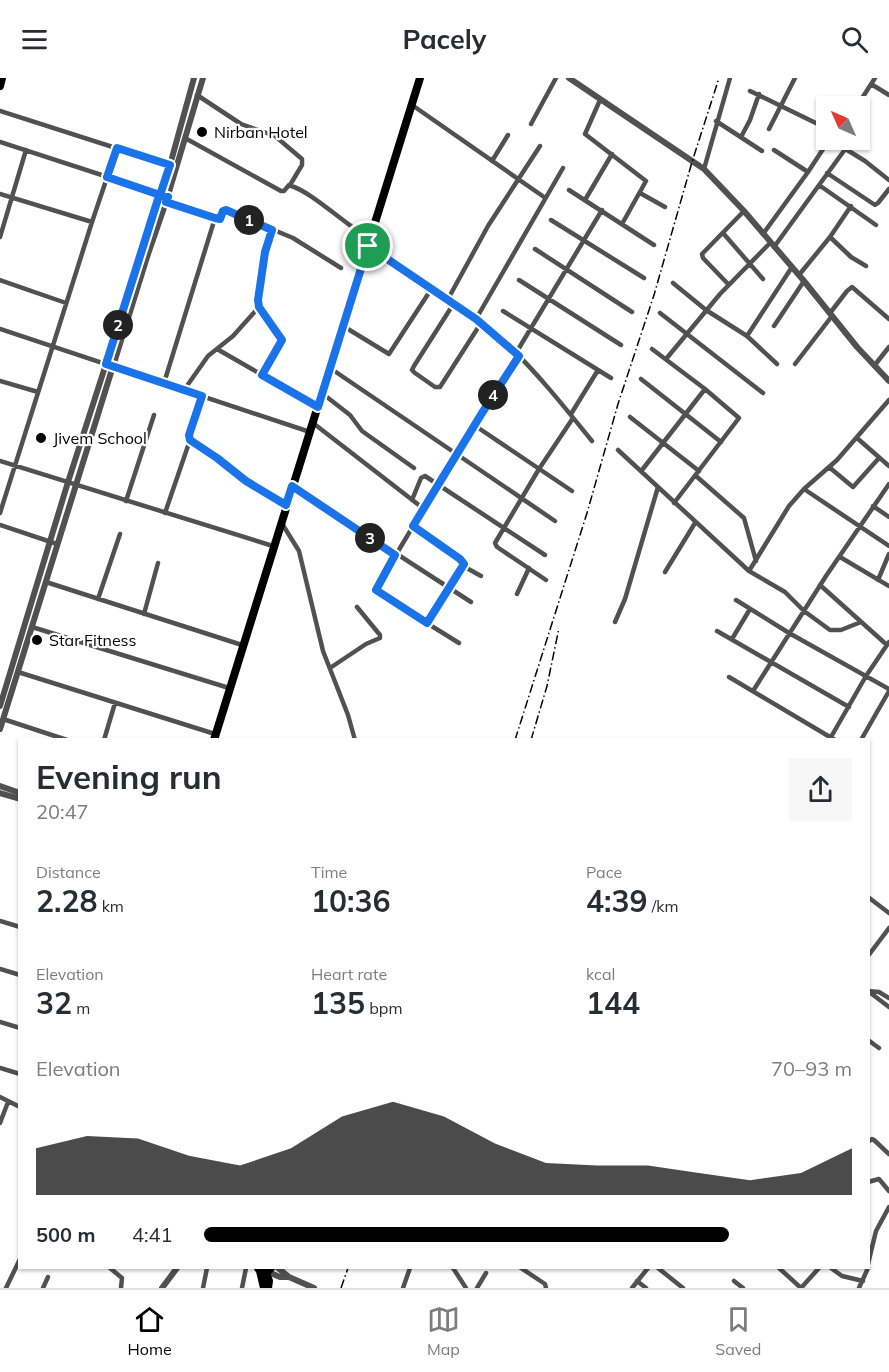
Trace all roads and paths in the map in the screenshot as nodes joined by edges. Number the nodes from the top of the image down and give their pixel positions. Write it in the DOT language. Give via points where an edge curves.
graph roads {
  1 [pos="2,78"];
  2 [pos="195,78"];
  3 [pos="203,78"];
  4 [pos="420,78"];
  5 [pos="556,78"];
  6 [pos="569,78"];
  7 [pos="730,78"];
  8 [pos="795,78"];
  9 [pos="875,78"];
  10 [pos="871,84"];
  11 [pos="0,86"];
  12 [pos="750,91"];
  13 [pos="759,94"];
  14 [pos="197,95"];
  15 [pos="889,95"];
  16 [pos="863,96"];
  17 [pos="600,100"];
  18 [pos="412,105"];
  19 [pos="780,105"];
  20 [pos="0,111"];
  21 [pos="716,121"];
  22 [pos="816,123"];
  23 [pos="531,124"];
  24 [pos="769,129"];
  25 [pos="508,135"];
  26 [pos="741,137"];
  27 [pos="185,138"];
  28 [pos="0,142"];
  29 [pos="540,146"];
  30 [pos="117,148"];
  31 [pos="26,150"];
  32 [pos="774,150"];
  33 [pos="823,150"];
  34 [pos="845,150"];
  35 [pos="849,150"];
  36 [pos="762,151"];
  37 [pos="612,154"];
  38 [pos="492,160"];
  39 [pos="173,166"];
  40 [pos="563,168"];
  41 [pos="704,169"];
  42 [pos="808,172"];
  43 [pos="828,173"];
  44 [pos="107,177"];
  45 [pos="517,179"];
  46 [pos="889,180"];
  47 [pos="290,185"];
  48 [pos="819,185"];
  49 [pos="889,189"];
  50 [pos="569,190"];
  51 [pos="640,193"];
  52 [pos="0,194"];
  53 [pos="544,197"];
  54 [pos="12,198"];
  55 [pos="163,198"];
  56 [pos="585,200"];
  57 [pos="851,206"];
  58 [pos="665,207"];
  59 [pos="602,210"];
  60 [pos="744,212"];
  61 [pos="215,218"];
  62 [pos="551,220"];
  63 [pos="92,222"];
  64 [pos="622,224"];
  65 [pos="876,225"];
  66 [pos="272,230"];
  67 [pos="723,233"];
  68 [pos="763,234"];
  69 [pos="0,237"];
  70 [pos="830,237"];
  71 [pos="584,240"];
  72 [pos="370,243"];
  73 [pos="654,245"];
  74 [pos="772,245"];
  75 [pos="535,249"];
  76 [pos="750,265"];
  77 [pos="866,266"];
  78 [pos="792,267"];
  79 [pos="341,268"];
  80 [pos="566,269"];
  81 [pos="644,278"];
  82 [pos="802,278"];
  83 [pos="763,279"];
  84 [pos="0,280"];
  85 [pos="519,280"];
  86 [pos="673,283"];
  87 [pos="729,285"];
  88 [pos="432,288"];
  89 [pos="547,298"];
  90 [pos="448,299"];
  91 [pos="66,303"];
  92 [pos="454,303"];
  93 [pos="259,307"];
  94 [pos="706,310"];
  95 [pos="503,311"];
  96 [pos="632,312"];
  97 [pos="660,313"];
  98 [pos="831,315"];
  99 [pos="476,319"];
  100 [pos="889,319"];
  101 [pos="481,323"];
  102 [pos="343,326"];
  103 [pos="774,326"];
  104 [pos="530,327"];
  105 [pos="0,328"];
  106 [pos="687,334"];
  107 [pos="747,336"];
  108 [pos="621,345"];
  109 [pos="52,346"];
  110 [pos="889,347"];
  111 [pos="216,349"];
  112 [pos="652,349"];
  113 [pos="517,354"];
  114 [pos="666,359"];
  115 [pos="777,364"];
  116 [pos="795,364"];
  117 [pos="110,365"];
  118 [pos="874,366"];
  119 [pos="330,368"];
  120 [pos="598,370"];
  121 [pos="262,375"];
  122 [pos="611,378"];
  123 [pos="641,379"];
  124 [pos="0,381"];
  125 [pos="889,381"];
  126 [pos="164,383"];
  127 [pos="705,389"];
  128 [pos="184,390"];
  129 [pos="38,393"];
  130 [pos="763,393"];
  131 [pos="322,394"];
  132 [pos="202,396"];
  133 [pos="889,400"];
  134 [pos="318,407"];
  135 [pos="685,414"];
  136 [pos="154,415"];
  137 [pos="572,416"];
  138 [pos="630,417"];
  139 [pos="313,423"];
  140 [pos="474,425"];
  141 [pos="310,432"];
  142 [pos="856,438"];
  143 [pos="190,440"];
  144 [pos="592,441"];
  145 [pos="721,442"];
  146 [pos="663,443"];
  147 [pos="618,450"];
  148 [pos="456,455"];
  149 [pos="879,459"];
  150 [pos="0,461"];
  151 [pos="15,465"];
  152 [pos="889,466"];
  153 [pos="829,467"];
  154 [pos="414,468"];
  155 [pos="539,469"];
  156 [pos="642,470"];
  157 [pos="697,473"];
  158 [pos="68,482"];
  159 [pos="438,484"];
  160 [pos="76,485"];
  161 [pos="292,486"];
  162 [pos="888,486"];
  163 [pos="658,487"];
  164 [pos="804,489"];
  165 [pos="572,491"];
  166 [pos="523,499"];
  167 [pos="412,500"];
  168 [pos="126,501"];
  169 [pos="674,503"];
  170 [pos="286,505"];
  171 [pos="873,506"];
  172 [pos="424,509"];
  173 [pos="0,513"];
  174 [pos="165,513"];
  175 [pos="889,518"];
  176 [pos="555,521"];
  177 [pos="280,522"];
  178 [pos="695,523"];
  179 [pos="0,525"];
  180 [pos="413,526"];
  181 [pos="861,526"];
  182 [pos="505,529"];
  183 [pos="120,534"];
  184 [pos="54,543"];
  185 [pos="273,546"];
  186 [pos="889,546"];
  187 [pos="889,554"];
  188 [pos="395,555"];
  189 [pos="545,555"];
  190 [pos="840,557"];
  191 [pos="756,561"];
  192 [pos="158,563"];
  193 [pos="463,566"];
  194 [pos="529,568"];
  195 [pos="749,571"];
  196 [pos="665,572"];
  197 [pos="482,576"];
  198 [pos="546,580"];
  199 [pos="879,580"];
  200 [pos="46,582"];
  201 [pos="820,585"];
  202 [pos="889,586"];
  203 [pos="449,588"];
  204 [pos="517,594"];
  205 [pos="98,599"];
  206 [pos="736,600"];
  207 [pos="471,602"];
  208 [pos="357,607"];
  209 [pos="750,609"];
  210 [pos="804,611"];
  211 [pos="144,614"];
  212 [pos="615,622"];
  213 [pos="861,622"];
  214 [pos="427,623"];
  215 [pos="32,627"];
  216 [pos="717,631"];
  217 [pos="789,633"];
  218 [pos="732,639"];
  219 [pos="459,643"];
  220 [pos="242,645"];
  221 [pos="888,645"];
  222 [pos="770,662"];
  223 [pos="330,668"];
  224 [pos="18,672"];
  225 [pos="866,676"];
  226 [pos="729,678"];
  227 [pos="229,688"];
  228 [pos="889,690"];
  229 [pos="753,692"];
  230 [pos="116,703"];
  231 [pos="0,706"];
  232 [pos="849,707"];
  233 [pos="3,719"];
  234 [pos="0,729"];
  235 [pos="215,737"];
  236 [pos="61,738"];
  237 [pos="105,738"];
  238 [pos="354,738"];
  239 [pos="833,738"];
  240 [pos="862,738"];
  241 [pos="0,786"];
  242 [pos="18,792"];
  243 [pos="0,793"];
  244 [pos="18,798"];
  245 [pos="870,899"];
  246 [pos="889,913"];
  247 [pos="0,921"];
  248 [pos="18,926"];
  249 [pos="889,928"];
  250 [pos="870,945"];
  251 [pos="874,948"];
  252 [pos="870,953"];
  253 [pos="0,969"];
  254 [pos="18,974"];
  255 [pos="870,991"];
  256 [pos="870,993"];
  257 [pos="889,998"];
  258 [pos="889,1007"];
  259 [pos="0,1022"];
  260 [pos="18,1027"];
  261 [pos="870,1042"];
  262 [pos="879,1048"];
  263 [pos="0,1068"];
  264 [pos="18,1073"];
  265 [pos="0,1098"];
  266 [pos="8,1102"];
  267 [pos="18,1106"];
  268 [pos="0,1124"];
  269 [pos="870,1140"];
  270 [pos="889,1154"];
  271 [pos="870,1181"];
  272 [pos="889,1191"];
  273 [pos="889,1207"];
  274 [pos="870,1257"];
  275 [pos="18,1263"];
  276 [pos="111,1269"];
  277 [pos="176,1269"];
  278 [pos="207,1269"];
  279 [pos="246,1269"];
  280 [pos="280,1269"];
  281 [pos="410,1269"];
  282 [pos="454,1269"];
  283 [pos="522,1269"];
  284 [pos="647,1269"];
  285 [pos="659,1269"];
  286 [pos="780,1269"];
  287 [pos="818,1269"];
  288 [pos="832,1269"];
  289 [pos="867,1269"];
  290 [pos="262,1270"];
  291 [pos="486,1273"];
  292 [pos="48,1277"];
  293 [pos="289,1277"];
  294 [pos="637,1281"];
  295 [pos="734,1281"];
  296 [pos="863,1281"];
  297 [pos="6,1288"];
  298 [pos="44,1288"];
  299 [pos="121,1288"];
  300 [pos="162,1288"];
  301 [pos="203,1288"];
  302 [pos="242,1288"];
  303 [pos="266,1288"];
  304 [pos="314,1288"];
  305 [pos="403,1288"];
  306 [pos="466,1288"];
  307 [pos="477,1288"];
  308 [pos="546,1288"];
  309 [pos="632,1288"];
  310 [pos="646,1288"];
  311 [pos="683,1288"];
  312 [pos="743,1288"];
  313 [pos="801,1288"];
  314 [pos="859,1288"];
  1 -- 11 [label="main road"];
  2 -- 39 [label="street"];
  3 -- 14 [label="street"];
  4 -- 18 [label="main road"];
  5 -- 23 [label="street"];
  6 -- 17 [label="street"];
  7 -- 21 [label="street"];
  8 -- 19 [label="street"];
  9 -- 10 [label="street"];
  10 -- 15 [label="street"];
  10 -- 16 [label="street"];
  12 -- 13 [label="street"];
  13 -- 19 [label="street"];
  13 -- 26 [label="street"];
  14 -- 27 [label="street"];
  14 -- 47 [label="street" via="241,124 274,136 302,159"];
  17 -- 37 [label="street" via="585,134"];
  17 -- 41 [label="street"];
  18 -- 38 [label="street"];
  18 -- 72 [label="main road"];
  19 -- 22 [label="street"];
  19 -- 24 [label="street"];
  20 -- 30 [label="street"];
  21 -- 26 [label="street"];
  21 -- 41 [label="street"];
  25 -- 38 [label="street"];
  26 -- 36 [label="street"];
  27 -- 39 [label="street"];
  27 -- 47 [label="street" via="281,191"];
  28 -- 31 [label="street"];
  29 -- 45 [label="street"];
  30 -- 39 [label="street"];
  30 -- 44 [label="street"];
  31 -- 44 [label="street"];
  31 -- 54 [label="street"];
  32 -- 42 [label="street"];
  33 -- 42 [label="street"];
  34 -- 43 [label="street"];
  35 -- 46 [label="street"];
  37 -- 51 [label="street" via="645,179"];
  37 -- 56 [label="street"];
  38 -- 45 [label="street"];
  39 -- 55 [label="street"];
  40 -- 53 [label="street"];
  41 -- 60 [label="street"];
  42 -- 68 [label="street"];
  43 -- 48 [label="street"];
  43 -- 49 [label="street" via="875,205"];
  44 -- 55 [label="street"];
  44 -- 63 [label="street"];
  45 -- 53 [label="street"];
  45 -- 90 [label="street"];
  47 -- 72 [label="street"];
  48 -- 57 [label="street"];
  48 -- 74 [label="street"];
  50 -- 56 [label="street"];
  51 -- 58 [label="street"];
  51 -- 64 [label="street"];
  52 -- 54 [label="street"];
  53 -- 99 [label="street"];
  54 -- 63 [label="street"];
  54 -- 69 [label="street"];
  55 -- 61 [label="street"];
  55 -- 117 [label="street"];
  56 -- 59 [label="street"];
  57 -- 65 [label="street"];
  57 -- 70 [label="street"];
  59 -- 64 [label="street"];
  59 -- 71 [label="street"];
  60 -- 67 [label="street"];
  60 -- 68 [label="street"];
  61 -- 66 [label="street" via="220,219 226,210"];
  61 -- 126 [label="street"];
  62 -- 71 [label="street"];
  63 -- 91 [label="street"];
  64 -- 73 [label="street"];
  66 -- 79 [label="street" via="293,238"];
  66 -- 93 [label="street" via="262,264"];
  67 -- 76 [label="street"];
  67 -- 87 [label="street" via="702,256"];
  68 -- 74 [label="street"];
  70 -- 77 [label="street"];
  70 -- 82 [label="street"];
  71 -- 80 [label="street"];
  71 -- 81 [label="street"];
  72 -- 88 [label="street"];
  72 -- 102 [label="main road"];
  74 -- 76 [label="street"];
  74 -- 78 [label="street"];
  75 -- 80 [label="street"];
  76 -- 83 [label="street"];
  76 -- 87 [label="street"];
  78 -- 82 [label="street"];
  78 -- 107 [label="street"];
  80 -- 89 [label="street"];
  80 -- 96 [label="street"];
  82 -- 98 [label="street"];
  82 -- 103 [label="street"];
  84 -- 91 [label="street"];
  85 -- 89 [label="street"];
  86 -- 94 [label="street"];
  87 -- 94 [label="street"];
  88 -- 90 [label="street"];
  88 -- 102 [label="street" via="389,354"];
  89 -- 104 [label="street"];
  89 -- 108 [label="street"];
  90 -- 92 [label="street"];
  91 -- 109 [label="street"];
  92 -- 99 [label="street"];
  92 -- 101 [label="street" via="414,366 415,373 440,387"];
  93 -- 111 [label="street"];
  93 -- 121 [label="street" via="282,340"];
  94 -- 106 [label="street"];
  94 -- 107 [label="street"];
  95 -- 104 [label="street"];
  97 -- 106 [label="street"];
  98 -- 100 [label="street" via="852,287"];
  98 -- 116 [label="street"];
  98 -- 118 [label="street"];
  99 -- 101 [label="street"];
  101 -- 113 [label="street"];
  102 -- 119 [label="main road"];
  104 -- 113 [label="street"];
  104 -- 120 [label="street"];
  105 -- 109 [label="street"];
  106 -- 114 [label="street"];
  106 -- 130 [label="street"];
  107 -- 115 [label="street"];
  109 -- 117 [label="street"];
  109 -- 129 [label="street"];
  110 -- 118 [label="street"];
  111 -- 121 [label="street"];
  111 -- 128 [label="street"];
  112 -- 114 [label="street"];
  113 -- 137 [label="street"];
  113 -- 140 [label="street"];
  114 -- 127 [label="street"];
  117 -- 126 [label="street"];
  117 -- 158 [label="street"];
  117 -- 160 [label="street"];
  118 -- 125 [label="street"];
  119 -- 131 [label="main road"];
  119 -- 148 [label="street"];
  120 -- 122 [label="street"];
  120 -- 137 [label="street"];
  121 -- 134 [label="street"];
  123 -- 135 [label="street"];
  124 -- 129 [label="street"];
  126 -- 128 [label="street"];
  127 -- 135 [label="street"];
  127 -- 145 [label="street" via="739,417"];
  128 -- 132 [label="street"];
  129 -- 151 [label="street"];
  131 -- 134 [label="main road"];
  131 -- 154 [label="street" via="348,413 362,431"];
  132 -- 141 [label="street"];
  132 -- 143 [label="street"];
  133 -- 142 [label="street"];
  134 -- 139 [label="main road"];
  135 -- 145 [label="street"];
  135 -- 146 [label="street"];
  136 -- 168 [label="street"];
  137 -- 144 [label="street"];
  137 -- 155 [label="street"];
  138 -- 146 [label="street"];
  139 -- 141 [label="main road"];
  139 -- 167 [label="street"];
  140 -- 148 [label="street"];
  140 -- 155 [label="street"];
  141 -- 161 [label="main road"];
  142 -- 149 [label="street"];
  142 -- 153 [label="street"];
  143 -- 170 [label="street"];
  143 -- 174 [label="street"];
  145 -- 157 [label="street"];
  146 -- 156 [label="street"];
  146 -- 157 [label="street"];
  147 -- 156 [label="street"];
  148 -- 159 [label="street"];
  148 -- 166 [label="street"];
  149 -- 152 [label="street"];
  149 -- 153 [label="street" via="853,487"];
  150 -- 151 [label="street"];
  151 -- 158 [label="street"];
  151 -- 173 [label="street"];
  153 -- 164 [label="street"];
  155 -- 165 [label="street"];
  155 -- 166 [label="street"];
  156 -- 163 [label="street"];
  157 -- 169 [label="street"];
  157 -- 191 [label="street" via="744,518"];
  158 -- 160 [label="street"];
  158 -- 184 [label="street"];
  159 -- 167 [label="street" via="423,476"];
  159 -- 172 [label="street"];
  159 -- 182 [label="street"];
  160 -- 168 [label="street"];
  160 -- 184 [label="street"];
  161 -- 170 [label="main road"];
  161 -- 188 [label="street"];
  162 -- 171 [label="street"];
  163 -- 169 [label="street"];
  163 -- 212 [label="street" via="626,598"];
  164 -- 181 [label="street"];
  164 -- 191 [label="street" via="789,506"];
  166 -- 176 [label="street"];
  166 -- 182 [label="street"];
  167 -- 172 [label="street"];
  168 -- 174 [label="street"];
  169 -- 178 [label="street"];
  170 -- 177 [label="main road"];
  171 -- 175 [label="street"];
  171 -- 181 [label="street"];
  172 -- 180 [label="street"];
  174 -- 185 [label="street"];
  177 -- 185 [label="main road"];
  177 -- 223 [label="street" via="299,551"];
  178 -- 195 [label="street"];
  178 -- 196 [label="street"];
  179 -- 184 [label="street"];
  180 -- 188 [label="street"];
  180 -- 193 [label="street" via="464,562"];
  181 -- 186 [label="street"];
  181 -- 190 [label="street"];
  182 -- 189 [label="street"];
  182 -- 194 [label="street" via="496,546"];
  183 -- 205 [label="street"];
  184 -- 200 [label="street"];
  184 -- 231 [label="street"];
  185 -- 220 [label="main road"];
  187 -- 199 [label="street"];
  188 -- 203 [label="street"];
  188 -- 214 [label="street" via="376,590"];
  190 -- 199 [label="street"];
  190 -- 201 [label="street"];
  191 -- 195 [label="street"];
  192 -- 211 [label="street"];
  193 -- 197 [label="street"];
  193 -- 203 [label="street"];
  194 -- 198 [label="street"];
  194 -- 204 [label="street"];
  195 -- 210 [label="street" via="785,591"];
  199 -- 202 [label="street"];
  200 -- 205 [label="street"];
  200 -- 215 [label="street"];
  201 -- 210 [label="street"];
  201 -- 213 [label="street"];
  203 -- 207 [label="street"];
  203 -- 214 [label="street"];
  205 -- 211 [label="street"];
  206 -- 209 [label="street"];
  208 -- 223 [label="street" via="381,638"];
  209 -- 217 [label="street"];
  209 -- 218 [label="street"];
  210 -- 213 [label="street" via="833,631"];
  210 -- 217 [label="street"];
  211 -- 220 [label="street"];
  213 -- 221 [label="street"];
  214 -- 219 [label="street"];
  215 -- 224 [label="street"];
  215 -- 227 [label="street"];
  216 -- 218 [label="street"];
  217 -- 222 [label="street"];
  217 -- 225 [label="street"];
  218 -- 222 [label="street"];
  220 -- 227 [label="main road"];
  221 -- 225 [label="street"];
  222 -- 229 [label="street"];
  222 -- 232 [label="street"];
  223 -- 238 [label="street"];
  224 -- 230 [label="street"];
  224 -- 233 [label="street"];
  225 -- 228 [label="street"];
  225 -- 232 [label="street"];
  226 -- 229 [label="street"];
  227 -- 235 [label="main road"];
  228 -- 240 [label="street"];
  229 -- 239 [label="street"];
  230 -- 235 [label="street"];
  230 -- 237 [label="street"];
  232 -- 239 [label="street"];
  233 -- 234 [label="street"];
  233 -- 236 [label="street"];
  241 -- 242 [label="street"];
  243 -- 244 [label="street"];
  245 -- 246 [label="street"];
  247 -- 248 [label="street"];
  249 -- 251 [label="street"];
  250 -- 251 [label="street"];
  251 -- 252 [label="street"];
  253 -- 254 [label="street"];
  255 -- 257 [label="street"];
  256 -- 258 [label="street"];
  259 -- 260 [label="street"];
  261 -- 262 [label="street"];
  263 -- 264 [label="street"];
  265 -- 266 [label="street"];
  266 -- 267 [label="street"];
  266 -- 268 [label="street"];
  269 -- 270 [label="street"];
  271 -- 272 [label="street" via="879,1179"];
  273 -- 274 [label="street" via="876,1231"];
  275 -- 297 [label="street"];
  276 -- 299 [label="street" via="122,1278"];
  277 -- 300 [label="street"];
  278 -- 301 [label="street"];
  279 -- 302 [label="street"];
  280 -- 293 [label="street"];
  281 -- 305 [label="street"];
  282 -- 306 [label="street"];
  283 -- 308 [label="street"];
  284 -- 294 [label="street"];
  285 -- 311 [label="street"];
  286 -- 313 [label="street"];
  287 -- 313 [label="street"];
  288 -- 296 [label="street" via="842,1276"];
  289 -- 296 [label="street"];
  290 -- 293 [label="street"];
  290 -- 303 [label="main road"];
  291 -- 307 [label="street"];
  292 -- 298 [label="street"];
  293 -- 304 [label="street"];
  294 -- 309 [label="street"];
  294 -- 310 [label="street"];
  295 -- 312 [label="street"];
  296 -- 314 [label="street"];
}
